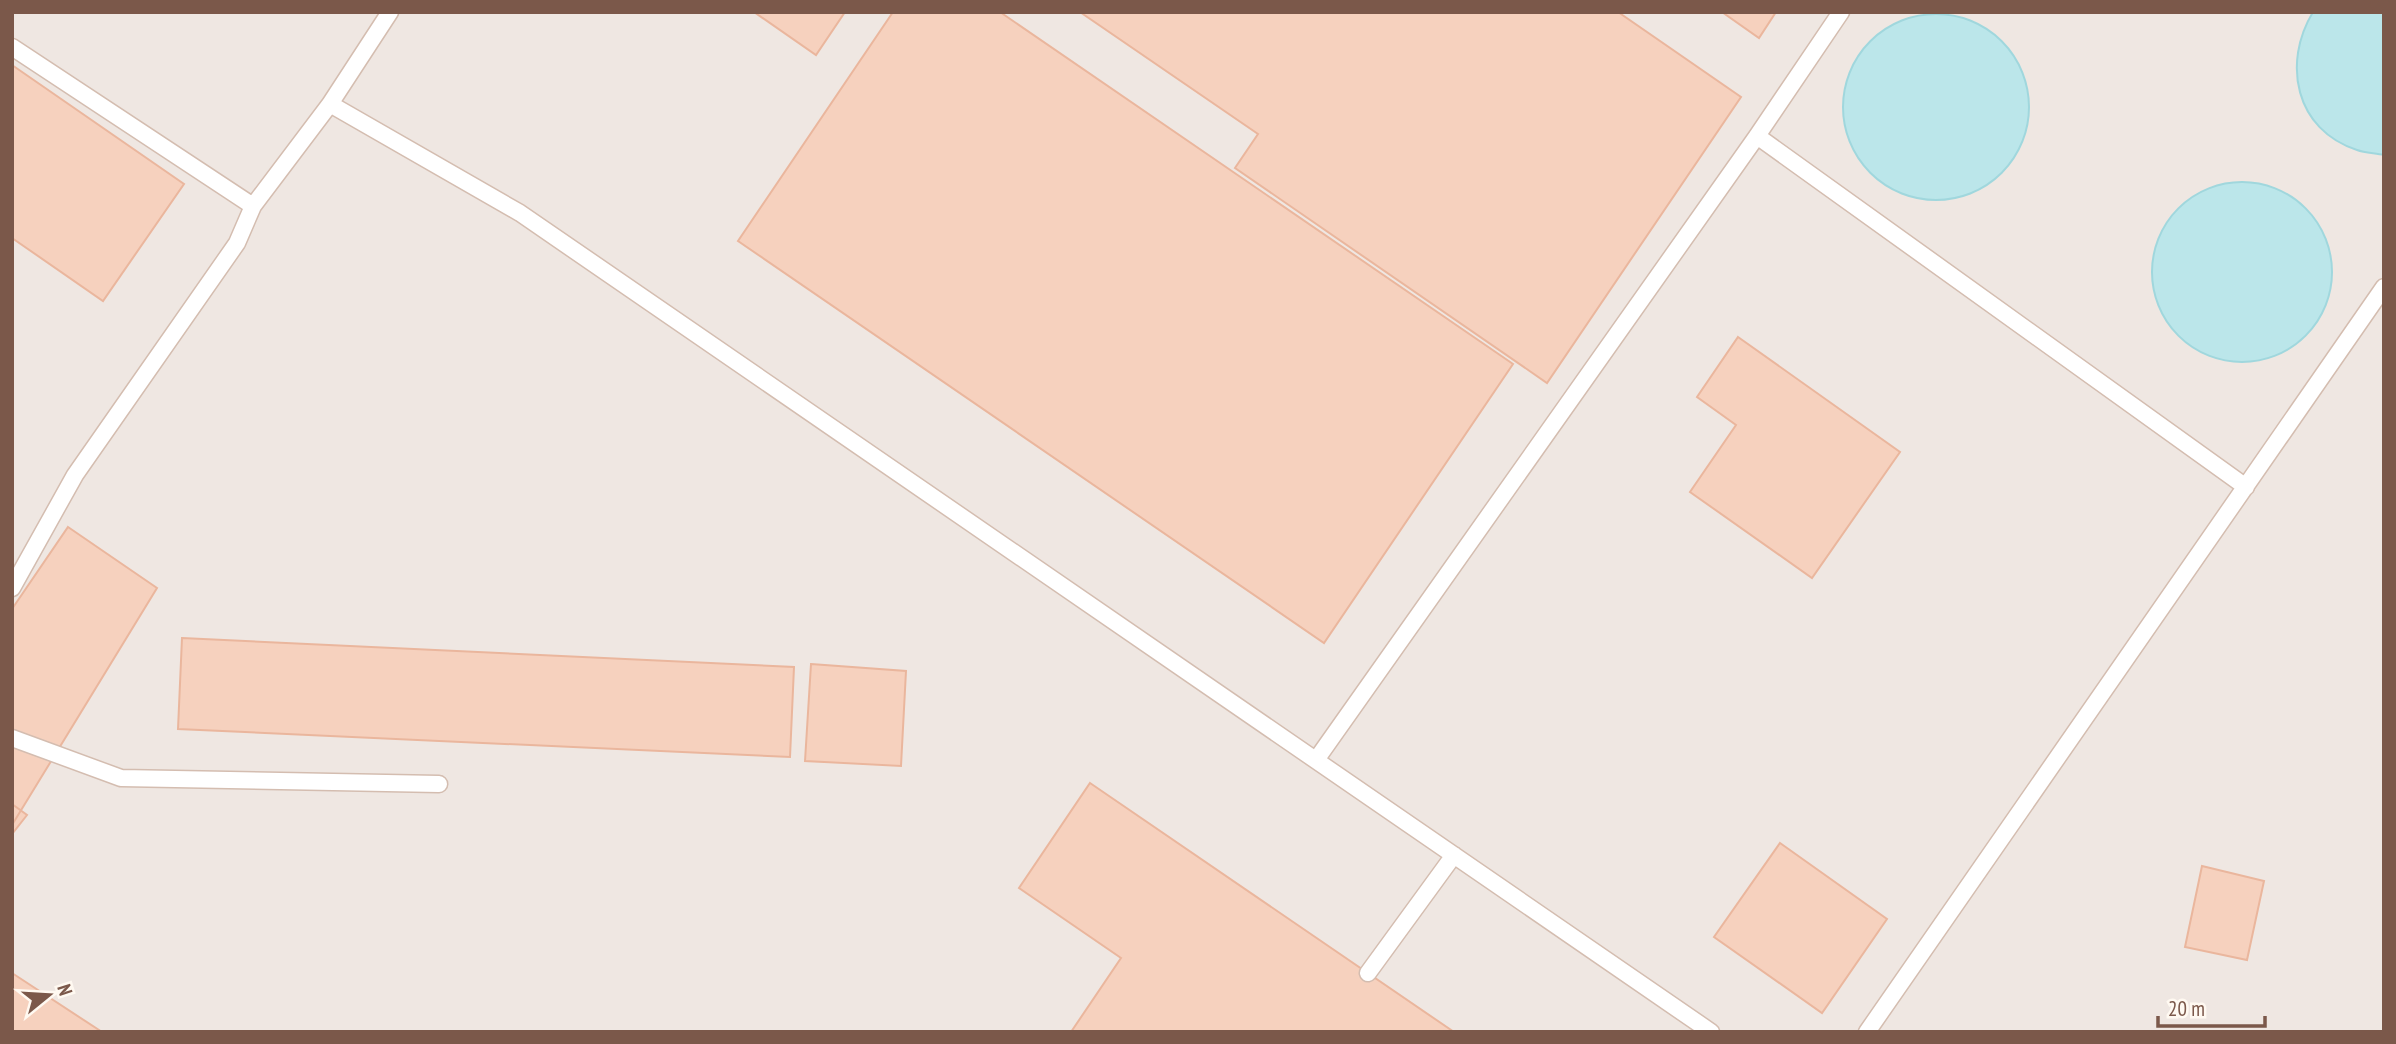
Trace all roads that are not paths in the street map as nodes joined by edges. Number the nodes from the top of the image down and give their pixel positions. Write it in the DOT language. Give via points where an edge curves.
graph roads {
  1 [pos="390,12"];
  2 [pos="1841,12"];
  3 [pos="12,47"];
  4 [pos="330,104"];
  5 [pos="1757,136"];
  6 [pos="253,206"];
  7 [pos="2384,287"];
  8 [pos="2246,486"];
  9 [pos="12,588"];
  10 [pos="12,738"];
  11 [pos="1316,760"];
  12 [pos="439,783"];
  13 [pos="1454,855"];
  14 [pos="1368,973"];
  15 [pos="1711,1032"];
  16 [pos="1867,1032"];
  1 -- 4 [label="lane"];
  2 -- 5 [label="lane"];
  3 -- 6 [label="lane"];
  4 -- 6 [label="lane"];
  4 -- 11 [label="lane" via="520,213"];
  5 -- 8 [label="lane"];
  5 -- 11 [label="lane"];
  6 -- 9 [label="lane" via="237,243 75,475"];
  7 -- 8 [label="lane"];
  8 -- 16 [label="lane"];
  10 -- 12 [label="lane" via="121,778"];
  11 -- 13 [label="lane"];
  13 -- 14 [label="lane"];
  13 -- 15 [label="lane"];
}
